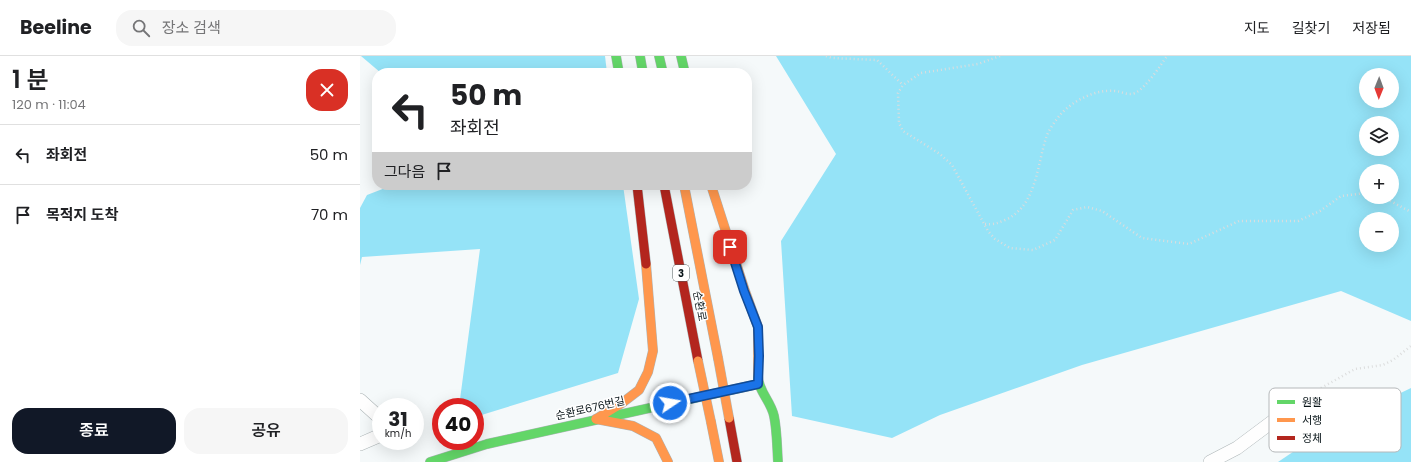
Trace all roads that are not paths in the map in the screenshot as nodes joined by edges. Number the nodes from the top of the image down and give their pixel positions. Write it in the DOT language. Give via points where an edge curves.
graph roads {
  1 [pos="616,56"];
  2 [pos="640,56"];
  3 [pos="659,56"];
  4 [pos="681,56"];
  5 [pos="618,68"];
  6 [pos="642,68"];
  7 [pos="661,68"];
  8 [pos="684,68"];
  9 [pos="638,190"];
  10 [pos="665,190"];
  11 [pos="685,190"];
  12 [pos="713,190"];
  13 [pos="758,384"];
  14 [pos="360,400"];
  15 [pos="372,411"];
  16 [pos="596,419"];
  17 [pos="1269,424"];
  18 [pos="372,439"];
  19 [pos="360,444"];
  20 [pos="430,462"];
  21 [pos="668,462"];
  22 [pos="719,462"];
  23 [pos="737,462"];
  24 [pos="778,462"];
  25 [pos="1210,462"];
  1 -- 5 [label="main road"];
  2 -- 6 [label="main road"];
  3 -- 7 [label="main road"];
  4 -- 8 [label="main road"];
  9 -- 16 [label="main road" via="648,271 652,351 648,372 639,390"];
  10 -- 22 [label="main road, 순환로 / 3, bridge"];
  11 -- 23 [label="main road, 순환로 / 3, bridge"];
  12 -- 13 [label="main road" via="758,327"];
  13 -- 16 [label="main road, 순환로676번길"];
  13 -- 24 [label="main road" via="774,415"];
  14 -- 15 [label="street"];
  16 -- 20 [label="main road, 순환로676번길" via="487,444"];
  16 -- 21 [label="main road" via="633,426 656,438"];
  17 -- 25 [label="street" via="1237,448"];
  18 -- 19 [label="street"];
}
